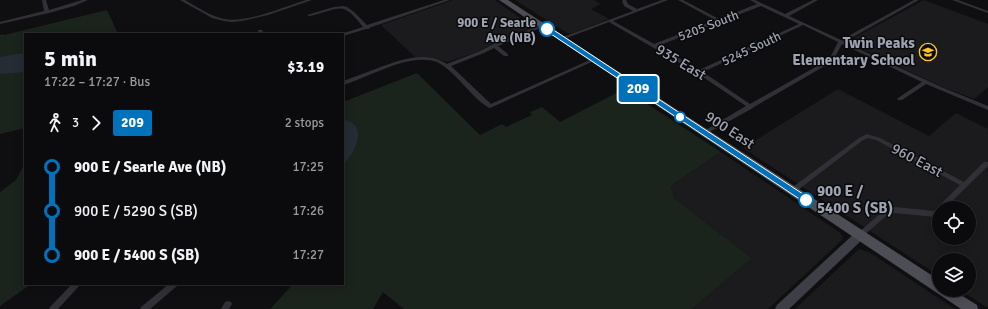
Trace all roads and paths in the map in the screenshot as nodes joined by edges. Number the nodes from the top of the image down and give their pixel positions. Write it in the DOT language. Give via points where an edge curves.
graph roads {
  1 [pos="44,0"];
  2 [pos="86,0"];
  3 [pos="182,0"];
  4 [pos="310,0"];
  5 [pos="448,0"];
  6 [pos="503,0"];
  7 [pos="666,0"];
  8 [pos="680,0"];
  9 [pos="752,0"];
  10 [pos="816,0"];
  11 [pos="916,0"];
  12 [pos="954,0"];
  13 [pos="970,0"];
  14 [pos="624,1"];
  15 [pos="761,4"];
  16 [pos="965,4"];
  17 [pos="637,11"];
  18 [pos="47,12"];
  19 [pos="988,12"];
  20 [pos="309,14"];
  21 [pos="785,16"];
  22 [pos="610,21"];
  23 [pos="720,21"];
  24 [pos="1,23"];
  25 [pos="802,24"];
  26 [pos="543,26"];
  27 [pos="368,28"];
  28 [pos="344,35"];
  29 [pos="562,38"];
  30 [pos="841,42"];
  31 [pos="494,46"];
  32 [pos="654,46"];
  33 [pos="506,55"];
  34 [pos="594,60"];
  35 [pos="447,66"];
  36 [pos="699,72"];
  37 [pos="926,82"];
  38 [pos="344,83"];
  39 [pos="900,99"];
  40 [pos="751,107"];
  41 [pos="988,108"];
  42 [pos="704,133"];
  43 [pos="986,164"];
  44 [pos="965,185"];
  45 [pos="792,191"];
  46 [pos="948,201"];
  47 [pos="932,214"];
  48 [pos="860,235"];
  49 [pos="932,282"];
  50 [pos="76,285"];
  51 [pos="173,285"];
  52 [pos="954,297"];
  53 [pos="53,309"];
  54 [pos="144,309"];
  55 [pos="781,309"];
  56 [pos="972,309"];
  1 -- 18 [label="street"];
  2 -- 18 [label="street"];
  3 -- 4 [label="street" via="221,20 229,21 242,20"];
  5 -- 27 [label="street"];
  6 -- 26 [label="main road, 900 East"];
  7 -- 17 [label="street"];
  8 -- 23 [label="street"];
  9 -- 15 [label="street"];
  10 -- 21 [label="street"];
  11 -- 30 [label="street"];
  12 -- 16 [label="street"];
  13 -- 16 [label="street"];
  14 -- 17 [label="street"];
  15 -- 21 [label="street"];
  15 -- 23 [label="street, 5205 South"];
  16 -- 19 [label="street"];
  17 -- 22 [label="street"];
  18 -- 24 [label="street"];
  20 -- 27 [label="street" via="345,8"];
  21 -- 25 [label="street"];
  22 -- 29 [label="street"];
  22 -- 32 [label="street, 935 East"];
  23 -- 32 [label="street, 5205 South"];
  25 -- 30 [label="street"];
  25 -- 36 [label="street, 5245 South"];
  26 -- 29 [label="main road, 900 East"];
  26 -- 31 [label="street"];
  27 -- 28 [label="street"];
  29 -- 34 [label="main road, 900 East"];
  30 -- 37 [label="street"];
  30 -- 40 [label="street" via="828,62"];
  31 -- 33 [label="street"];
  31 -- 35 [label="street"];
  32 -- 36 [label="street, 935 East"];
  34 -- 35 [label="street" via="490,106"];
  34 -- 42 [label="main road, 900 East"];
  35 -- 38 [label="street" via="437,61 411,59"];
  36 -- 40 [label="street, 935 East"];
  37 -- 39 [label="street"];
  37 -- 41 [label="street"];
  40 -- 42 [label="street"];
  42 -- 45 [label="main road, 900 East"];
  43 -- 44 [label="street"];
  44 -- 45 [label="street, 960 East" via="878,139 869,137 861,139"];
  44 -- 46 [label="street"];
  45 -- 48 [label="main road, 900 East"];
  47 -- 48 [label="street" via="895,210 884,214"];
  48 -- 49 [label="main road, 900 East"];
  48 -- 55 [label="street"];
  50 -- 53 [label="street"];
  51 -- 54 [label="street"];
  52 -- 56 [label="main road"];
}
